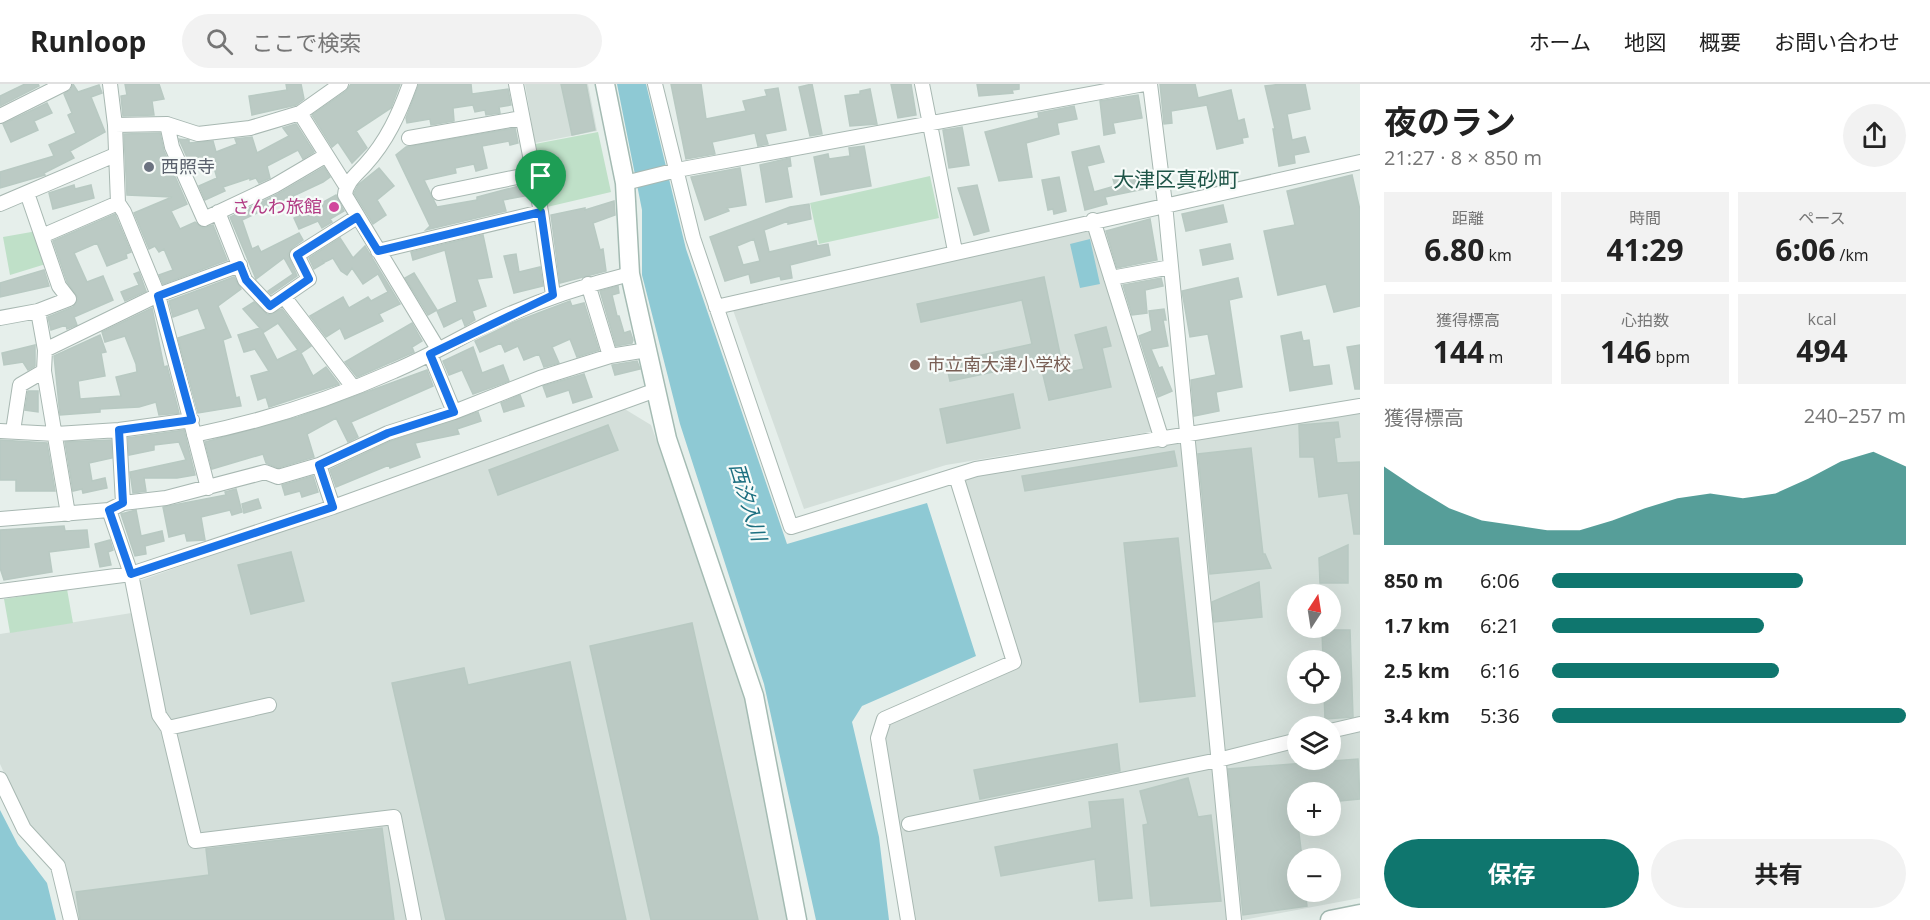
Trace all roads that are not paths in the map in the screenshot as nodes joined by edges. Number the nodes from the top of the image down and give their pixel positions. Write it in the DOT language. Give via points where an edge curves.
graph roads {
  1 [pos="63,84"];
  2 [pos="110,84"];
  3 [pos="341,84"];
  4 [pos="410,84"];
  5 [pos="516,84"];
  6 [pos="605,84"];
  7 [pos="656,84"];
  8 [pos="922,84"];
  9 [pos="1144,84"];
  10 [pos="1150,84"];
  11 [pos="300,113"];
  12 [pos="0,116"];
  13 [pos="522,118"];
  14 [pos="167,124"];
  15 [pos="116,125"];
  16 [pos="929,125"];
  17 [pos="409,138"];
  18 [pos="115,155"];
  19 [pos="326,156"];
  20 [pos="1360,162"];
  21 [pos="677,170"];
  22 [pos="532,174"];
  23 [pos="625,183"];
  24 [pos="346,186"];
  25 [pos="27,193"];
  26 [pos="439,193"];
  27 [pos="118,203"];
  28 [pos="0,204"];
  29 [pos="1165,204"];
  30 [pos="218,212"];
  31 [pos="541,212"];
  32 [pos="357,217"];
  33 [pos="1093,220"];
  34 [pos="42,236"];
  35 [pos="378,251"];
  36 [pos="954,252"];
  37 [pos="240,265"];
  38 [pos="1171,267"];
  39 [pos="630,274"];
  40 [pos="1111,278"];
  41 [pos="588,284"];
  42 [pos="553,295"];
  43 [pos="158,296"];
  44 [pos="285,298"];
  45 [pos="716,307"];
  46 [pos="38,311"];
  47 [pos="0,318"];
  48 [pos="45,350"];
  49 [pos="647,350"];
  50 [pos="434,351"];
  51 [pos="610,356"];
  52 [pos="44,371"];
  53 [pos="353,387"];
  54 [pos="656,390"];
  55 [pos="1360,406"];
  56 [pos="454,412"];
  57 [pos="192,420"];
  58 [pos="119,430"];
  59 [pos="6,431"];
  60 [pos="57,434"];
  61 [pos="194,435"];
  62 [pos="1187,436"];
  63 [pos="1162,440"];
  64 [pos="319,465"];
  65 [pos="956,476"];
  66 [pos="208,488"];
  67 [pos="123,503"];
  68 [pos="333,507"];
  69 [pos="109,510"];
  70 [pos="68,514"];
  71 [pos="0,519"];
  72 [pos="131,574"];
  73 [pos="0,591"];
  74 [pos="269,705"];
  75 [pos="1360,724"];
  76 [pos="168,728"];
  77 [pos="1341,728"];
  78 [pos="1287,743"];
  79 [pos="1218,760"];
  80 [pos="0,779"];
  81 [pos="909,824"];
  82 [pos="1360,914"];
  83 [pos="71,920"];
  84 [pos="414,920"];
  85 [pos="797,920"];
  86 [pos="908,920"];
  87 [pos="1234,920"];
  88 [pos="1330,920"];
  1 -- 12 [label="street"];
  2 -- 15 [label="street"];
  3 -- 11 [label="street"];
  4 -- 24 [label="street" via="397,120 378,150"];
  5 -- 13 [label="street"];
  6 -- 23 [label="street"];
  7 -- 21 [label="street"];
  8 -- 16 [label="street"];
  9 -- 16 [label="street"];
  10 -- 29 [label="street"];
  11 -- 14 [label="street" via="250,128 198,134"];
  11 -- 19 [label="street"];
  13 -- 17 [label="street"];
  13 -- 22 [label="street"];
  14 -- 15 [label="street"];
  14 -- 30 [label="street" via="172,147 204,219"];
  15 -- 18 [label="street"];
  16 -- 21 [label="street"];
  16 -- 36 [label="street"];
  18 -- 25 [label="street"];
  18 -- 27 [label="street"];
  19 -- 24 [label="street"];
  19 -- 30 [label="street"];
  20 -- 29 [label="street"];
  21 -- 23 [label="street"];
  21 -- 45 [label="street" via="693,238"];
  22 -- 26 [label="street"];
  22 -- 31 [label="street"];
  23 -- 39 [label="street"];
  24 -- 32 [label="street" via="345,195"];
  25 -- 28 [label="street"];
  25 -- 34 [label="street"];
  27 -- 34 [label="street"];
  27 -- 43 [label="street"];
  29 -- 33 [label="street"];
  29 -- 38 [label="street"];
  30 -- 37 [label="street"];
  31 -- 35 [label="street"];
  31 -- 42 [label="street"];
  32 -- 35 [label="street"];
  32 -- 44 [label="street" via="297,255 309,279"];
  33 -- 36 [label="street"];
  33 -- 40 [label="street"];
  34 -- 46 [label="street" via="59,286 69,299"];
  35 -- 50 [label="street"];
  36 -- 45 [label="street"];
  37 -- 43 [label="street"];
  37 -- 44 [label="street" via="246,280 270,306"];
  38 -- 40 [label="street"];
  38 -- 62 [label="street"];
  39 -- 41 [label="street"];
  39 -- 49 [label="street"];
  40 -- 63 [label="street"];
  41 -- 42 [label="street"];
  41 -- 51 [label="street"];
  42 -- 50 [label="street"];
  43 -- 48 [label="street"];
  43 -- 57 [label="street"];
  44 -- 53 [label="street"];
  45 -- 65 [label="street" via="791,527"];
  46 -- 47 [label="street"];
  46 -- 48 [label="street"];
  48 -- 52 [label="street"];
  49 -- 51 [label="street"];
  49 -- 54 [label="street"];
  50 -- 53 [label="street"];
  50 -- 56 [label="street"];
  51 -- 56 [label="street"];
  52 -- 59 [label="street" via="20,385"];
  52 -- 60 [label="street"];
  53 -- 61 [label="street" via="262,420"];
  54 -- 68 [label="street"];
  54 -- 85 [label="street" via="667,440 754,696"];
  55 -- 62 [label="street"];
  56 -- 64 [label="street" via="388,433"];
  57 -- 58 [label="street"];
  57 -- 61 [label="street"];
  58 -- 60 [label="street"];
  58 -- 67 [label="street"];
  59 -- 60 [label="street"];
  60 -- 70 [label="street"];
  61 -- 66 [label="street"];
  62 -- 63 [label="street"];
  62 -- 79 [label="street"];
  63 -- 65 [label="street" via="975,469"];
  64 -- 66 [label="street" via="278,477 265,472"];
  64 -- 68 [label="street"];
  65 -- 86 [label="street" via="1014,662 884,719 878,738"];
  66 -- 67 [label="street"];
  67 -- 69 [label="street"];
  68 -- 72 [label="street"];
  69 -- 70 [label="street"];
  69 -- 72 [label="street"];
  70 -- 71 [label="street"];
  72 -- 73 [label="street"];
  72 -- 76 [label="street" via="159,715"];
  74 -- 76 [label="street"];
  75 -- 77 [label="street"];
  76 -- 84 [label="street" via="195,841 394,817"];
  78 -- 79 [label="street"];
  79 -- 81 [label="street"];
  79 -- 87 [label="street"];
  80 -- 83 [label="street" via="24,829 58,866"];
  82 -- 88 [label="street"];
}
